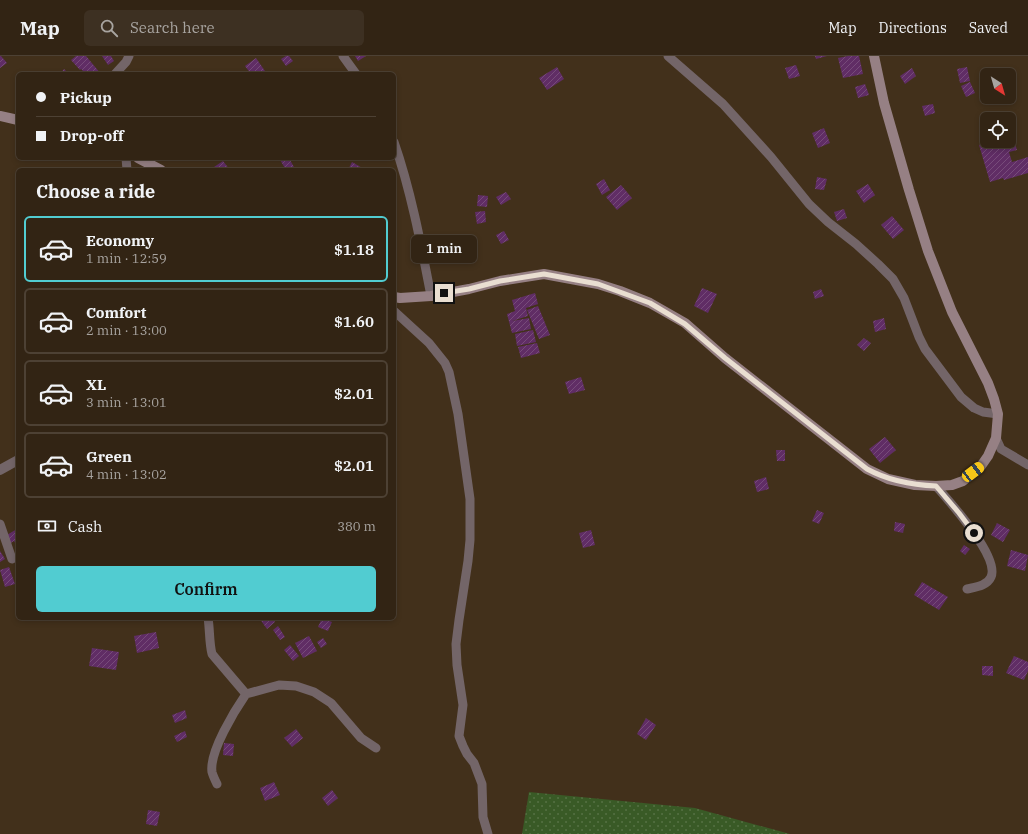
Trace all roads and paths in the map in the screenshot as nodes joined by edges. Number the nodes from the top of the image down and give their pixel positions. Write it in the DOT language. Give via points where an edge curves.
graph roads {
  1 [pos="129,56"];
  2 [pos="343,56"];
  3 [pos="668,56"];
  4 [pos="874,56"];
  5 [pos="117,72"];
  6 [pos="355,72"];
  7 [pos="0,116"];
  8 [pos="16,120"];
  9 [pos="396,148"];
  10 [pos="142,160"];
  11 [pos="157,168"];
  12 [pos="431,296"];
  13 [pos="396,297"];
  14 [pos="396,313"];
  15 [pos="998,414"];
  16 [pos="996,438"];
  17 [pos="16,461"];
  18 [pos="1028,464"];
  19 [pos="0,470"];
  20 [pos="936,486"];
  21 [pos="0,524"];
  22 [pos="12,559"];
  23 [pos="967,589"];
  24 [pos="208,620"];
  25 [pos="246,694"];
  26 [pos="376,748"];
  27 [pos="217,784"];
  28 [pos="488,834"];
  1 -- 5 [label="street"];
  2 -- 6 [label="street"];
  3 -- 15 [label="street" via="723,104 828,222 893,279 926,350 961,397 974,408"];
  4 -- 15 [label="main road" via="886,110 928,250 952,312 988,383"];
  7 -- 8 [label="main road"];
  9 -- 12 [label="street" via="424,255"];
  10 -- 11 [label="main road"];
  12 -- 13 [label="main road"];
  12 -- 20 [label="main road" via="544,274 598,284 638,298 685,324 867,469 888,479 915,486"];
  14 -- 28 [label="street" via="429,343 445,363 458,414 470,499 468,561 456,644 463,705 460,736 482,784 483,817"];
  15 -- 16 [label="main road"];
  16 -- 18 [label="street" via="1001,449"];
  16 -- 20 [label="main road" via="982,466 952,485"];
  17 -- 19 [label="street"];
  20 -- 23 [label="street" via="974,533 990,564 992,574 986,583"];
  21 -- 22 [label="street"];
  24 -- 25 [label="street" via="212,654"];
  25 -- 26 [label="street" via="279,685 296,686 314,692 331,703 361,738"];
  25 -- 27 [label="street" via="221,736 212,772"];
}
